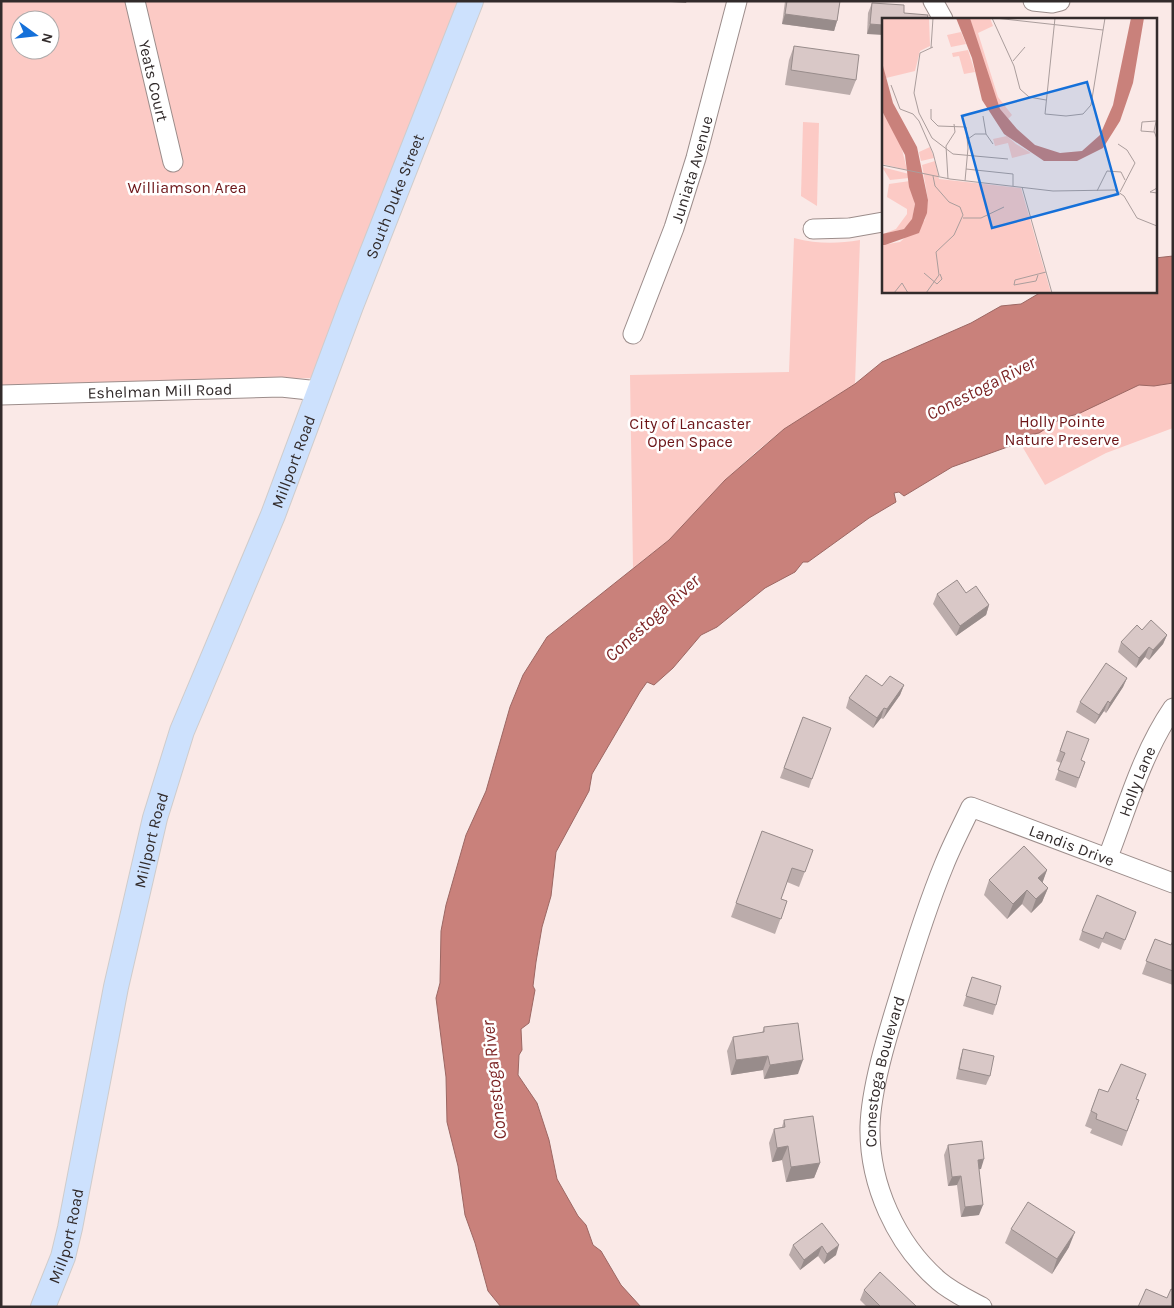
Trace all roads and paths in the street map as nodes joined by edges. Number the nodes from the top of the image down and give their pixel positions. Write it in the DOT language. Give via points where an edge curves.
graph roads {
  1 [pos="135,1"];
  2 [pos="471,1"];
  3 [pos="737,1"];
  4 [pos="933,1"];
  5 [pos="1032,1"];
  6 [pos="1060,1"];
  7 [pos="942,18"];
  8 [pos="172,162"];
  9 [pos="882,222"];
  10 [pos="813,229"];
  11 [pos="633,334"];
  12 [pos="319,391"];
  13 [pos="1,395"];
  14 [pos="1173,708"];
  15 [pos="971,807"];
  16 [pos="1108,858"];
  17 [pos="1173,882"];
  18 [pos="43,1307"];
  19 [pos="982,1307"];
  1 -- 8 [label="street, Yeats Court"];
  2 -- 12 [label="main road, South Duke Street"];
  3 -- 11 [label="street, Juniata Avenue" via="688,184"];
  4 -- 7 [label="street"];
  5 -- 6 [label="street"];
  9 -- 10 [label="street" via="849,228"];
  12 -- 13 [label="street, Eshelman Mill Road" via="281,387"];
  12 -- 18 [label="main road, Millport Road" via="273,515 200,684 154,818 116,987 70,1228 63,1257"];
  14 -- 16 [label="street, Holly Lane" via="1162,723 1147,756"];
  15 -- 16 [label="street, Landis Drive"];
  15 -- 19 [label="street, Conestoga Boulevard" via="944,863 908,964 880,1072 870,1126 876,1176 900,1235 941,1283"];
  16 -- 17 [label="street, Landis Drive"];
}
